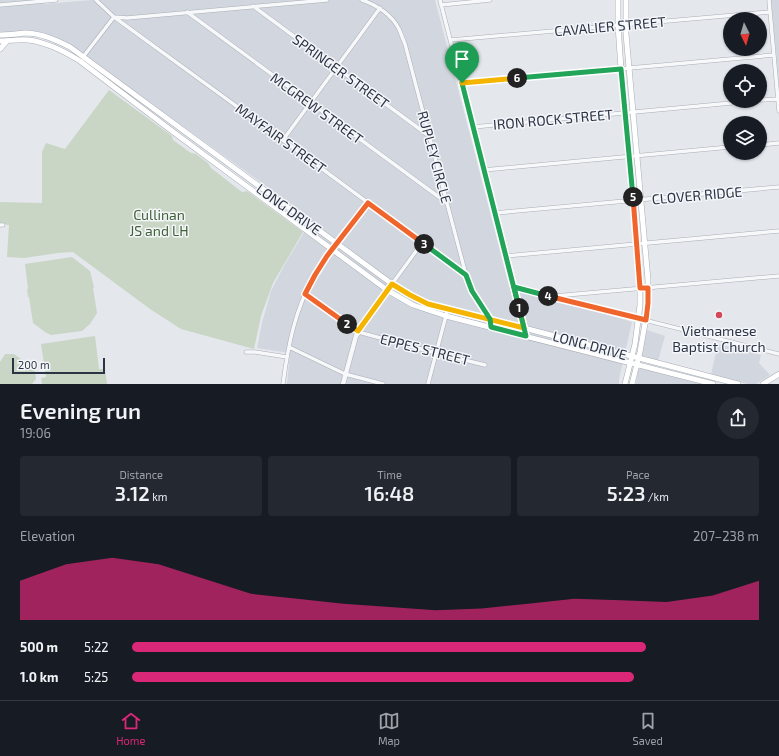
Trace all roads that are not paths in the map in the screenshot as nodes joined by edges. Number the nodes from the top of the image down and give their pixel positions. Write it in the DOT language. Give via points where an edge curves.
graph roads {
  1 [pos="56,0"];
  2 [pos="96,0"];
  3 [pos="327,0"];
  4 [pos="362,0"];
  5 [pos="440,0"];
  6 [pos="490,0"];
  7 [pos="618,0"];
  8 [pos="626,0"];
  9 [pos="769,0"];
  10 [pos="25,1"];
  11 [pos="0,5"];
  12 [pos="441,5"];
  13 [pos="253,6"];
  14 [pos="380,8"];
  15 [pos="187,12"];
  16 [pos="770,12"];
  17 [pos="114,17"];
  18 [pos="626,24"];
  19 [pos="618,25"];
  20 [pos="0,35"];
  21 [pos="44,36"];
  22 [pos="451,40"];
  23 [pos="0,41"];
  24 [pos="7,41"];
  25 [pos="42,43"];
  26 [pos="0,49"];
  27 [pos="774,55"];
  28 [pos="82,59"];
  29 [pos="336,67"];
  30 [pos="621,69"];
  31 [pos="629,69"];
  32 [pos="116,81"];
  33 [pos="462,83"];
  34 [pos="111,85"];
  35 [pos="778,99"];
  36 [pos="767,100"];
  37 [pos="146,103"];
  38 [pos="310,103"];
  39 [pos="723,104"];
  40 [pos="142,108"];
  41 [pos="779,111"];
  42 [pos="633,112"];
  43 [pos="625,113"];
  44 [pos="176,125"];
  45 [pos="473,127"];
  46 [pos="172,131"];
  47 [pos="429,136"];
  48 [pos="283,140"];
  49 [pos="779,143"];
  50 [pos="767,144"];
  51 [pos="723,148"];
  52 [pos="210,150"];
  53 [pos="206,156"];
  54 [pos="638,156"];
  55 [pos="629,157"];
  56 [pos="484,170"];
  57 [pos="242,174"];
  58 [pos="238,179"];
  59 [pos="779,187"];
  60 [pos="277,199"];
  61 [pos="633,200"];
  62 [pos="642,200"];
  63 [pos="368,203"];
  64 [pos="447,203"];
  65 [pos="273,205"];
  66 [pos="495,213"];
  67 [pos="309,222"];
  68 [pos="305,228"];
  69 [pos="779,231"];
  70 [pos="422,242"];
  71 [pos="337,243"];
  72 [pos="637,244"];
  73 [pos="646,244"];
  74 [pos="333,249"];
  75 [pos="506,256"];
  76 [pos="367,265"];
  77 [pos="362,270"];
  78 [pos="466,275"];
  79 [pos="779,276"];
  80 [pos="392,284"];
  81 [pos="514,287"];
  82 [pos="640,288"];
  83 [pos="648,288"];
  84 [pos="387,290"];
  85 [pos="305,294"];
  86 [pos="552,297"];
  87 [pos="448,308"];
  88 [pos="446,316"];
  89 [pos="490,319"];
  90 [pos="638,319"];
  91 [pos="646,320"];
  92 [pos="491,327"];
  93 [pos="524,328"];
  94 [pos="358,331"];
  95 [pos="526,336"];
  96 [pos="562,338"];
  97 [pos="559,345"];
  98 [pos="289,347"];
  99 [pos="597,347"];
  100 [pos="246,352"];
  101 [pos="436,353"];
  102 [pos="595,354"];
  103 [pos="779,354"];
  104 [pos="632,356"];
  105 [pos="287,357"];
  106 [pos="638,358"];
  107 [pos="630,363"];
  108 [pos="637,364"];
  109 [pos="485,365"];
  110 [pos="674,367"];
  111 [pos="345,374"];
  112 [pos="673,374"];
  113 [pos="779,374"];
  114 [pos="716,378"];
  115 [pos="283,384"];
  116 [pos="342,384"];
  117 [pos="383,384"];
  118 [pos="428,384"];
  119 [pos="625,384"];
  120 [pos="632,384"];
  121 [pos="714,384"];
  122 [pos="738,384"];
  123 [pos="763,384"];
  1 -- 10 [label="street"];
  2 -- 17 [label="street, MAYFAIR STREET"];
  3 -- 13 [label="street"];
  4 -- 14 [label="street, RUPLEY CIRCLE"];
  5 -- 12 [label="street"];
  6 -- 12 [label="street"];
  7 -- 19 [label="main road"];
  8 -- 18 [label="main road"];
  9 -- 16 [label="street"];
  10 -- 11 [label="street"];
  12 -- 22 [label="street"];
  13 -- 15 [label="street"];
  13 -- 29 [label="street, SPRINGER STREET"];
  14 -- 29 [label="street"];
  14 -- 47 [label="street, RUPLEY CIRCLE" via="390,17 405,44"];
  15 -- 17 [label="street"];
  15 -- 38 [label="street, MCGREW STREET"];
  16 -- 18 [label="street, CAVALIER STREET"];
  16 -- 27 [label="street"];
  17 -- 28 [label="street"];
  17 -- 48 [label="street, MAYFAIR STREET"];
  18 -- 19 [label="street, CAVALIER STREET"];
  18 -- 31 [label="main road"];
  19 -- 22 [label="street, CAVALIER STREET"];
  19 -- 30 [label="main road"];
  20 -- 21 [label="main road, LONG DRIVE" via="26,33"];
  21 -- 25 [label="main road"];
  21 -- 28 [label="main road, LONG DRIVE" via="70,48"];
  22 -- 33 [label="street"];
  23 -- 24 [label="main road, LONG DRIVE"];
  24 -- 25 [label="main road, LONG DRIVE" via="27,40"];
  24 -- 26 [label="main road"];
  25 -- 28 [label="main road, LONG DRIVE"];
  27 -- 31 [label="street"];
  27 -- 35 [label="street"];
  28 -- 32 [label="main road, LONG DRIVE"];
  28 -- 34 [label="main road, LONG DRIVE"];
  29 -- 38 [label="street"];
  29 -- 47 [label="street, SPRINGER STREET"];
  30 -- 31 [label="street"];
  30 -- 33 [label="street"];
  30 -- 43 [label="main road"];
  31 -- 42 [label="main road"];
  32 -- 34 [label="main road"];
  32 -- 37 [label="main road, LONG DRIVE"];
  33 -- 45 [label="street"];
  34 -- 40 [label="main road, LONG DRIVE"];
  35 -- 36 [label="street"];
  35 -- 41 [label="street"];
  37 -- 40 [label="main road"];
  37 -- 44 [label="main road, LONG DRIVE"];
  38 -- 48 [label="street"];
  38 -- 64 [label="street, MCGREW STREET"];
  39 -- 42 [label="street, IRON ROCK STREET"];
  40 -- 46 [label="main road, LONG DRIVE"];
  42 -- 43 [label="street, IRON ROCK STREET"];
  42 -- 54 [label="main road"];
  43 -- 45 [label="street, IRON ROCK STREET"];
  43 -- 55 [label="main road"];
  44 -- 46 [label="main road"];
  44 -- 52 [label="main road, LONG DRIVE"];
  45 -- 56 [label="street"];
  46 -- 53 [label="main road, LONG DRIVE"];
  47 -- 64 [label="street, RUPLEY CIRCLE"];
  48 -- 63 [label="street, MAYFAIR STREET"];
  49 -- 50 [label="street"];
  51 -- 54 [label="street"];
  52 -- 53 [label="main road"];
  52 -- 57 [label="main road, LONG DRIVE"];
  53 -- 58 [label="main road, LONG DRIVE"];
  54 -- 55 [label="street"];
  54 -- 62 [label="main road"];
  55 -- 56 [label="street"];
  55 -- 61 [label="main road"];
  56 -- 66 [label="street"];
  57 -- 58 [label="main road"];
  57 -- 60 [label="main road, LONG DRIVE"];
  58 -- 65 [label="main road, LONG DRIVE"];
  59 -- 62 [label="street, CLOVER RIDGE"];
  60 -- 65 [label="main road"];
  60 -- 67 [label="main road, LONG DRIVE"];
  61 -- 62 [label="street, CLOVER RIDGE"];
  61 -- 66 [label="street, CLOVER RIDGE"];
  61 -- 72 [label="main road"];
  62 -- 73 [label="main road"];
  63 -- 70 [label="street, MAYFAIR STREET"];
  63 -- 71 [label="street"];
  64 -- 78 [label="street, RUPLEY CIRCLE"];
  65 -- 68 [label="main road, LONG DRIVE"];
  66 -- 75 [label="street"];
  67 -- 68 [label="main road"];
  67 -- 71 [label="main road, LONG DRIVE"];
  68 -- 74 [label="main road, LONG DRIVE"];
  69 -- 73 [label="street"];
  70 -- 78 [label="street, MAYFAIR STREET"];
  70 -- 80 [label="street"];
  71 -- 74 [label="street"];
  71 -- 76 [label="main road, LONG DRIVE"];
  72 -- 73 [label="street"];
  72 -- 75 [label="street"];
  72 -- 82 [label="main road"];
  73 -- 83 [label="main road"];
  74 -- 77 [label="main road, LONG DRIVE"];
  74 -- 85 [label="street"];
  75 -- 81 [label="street"];
  76 -- 77 [label="main road"];
  76 -- 80 [label="main road, LONG DRIVE"];
  77 -- 84 [label="main road, LONG DRIVE"];
  78 -- 89 [label="street, RUPLEY CIRCLE" via="472,291"];
  79 -- 83 [label="street"];
  80 -- 84 [label="street"];
  80 -- 87 [label="main road, LONG DRIVE" via="428,304"];
  81 -- 86 [label="street"];
  81 -- 93 [label="street"];
  82 -- 83 [label="street"];
  82 -- 86 [label="street"];
  82 -- 90 [label="main road"];
  83 -- 91 [label="main road"];
  84 -- 88 [label="main road, LONG DRIVE" via="413,305"];
  84 -- 94 [label="street"];
  85 -- 94 [label="street, EPPES STREET"];
  85 -- 98 [label="street"];
  86 -- 90 [label="street"];
  87 -- 88 [label="street"];
  87 -- 89 [label="main road, LONG DRIVE"];
  88 -- 92 [label="main road, LONG DRIVE"];
  88 -- 101 [label="street"];
  89 -- 92 [label="street, RUPLEY CIRCLE"];
  89 -- 93 [label="main road, LONG DRIVE"];
  90 -- 91 [label="street"];
  90 -- 104 [label="main road"];
  91 -- 103 [label="street"];
  91 -- 106 [label="main road"];
  92 -- 95 [label="main road, LONG DRIVE"];
  93 -- 95 [label="street"];
  93 -- 96 [label="main road, LONG DRIVE"];
  94 -- 101 [label="street, EPPES STREET"];
  94 -- 111 [label="street"];
  95 -- 97 [label="main road, LONG DRIVE"];
  96 -- 97 [label="main road"];
  96 -- 99 [label="main road, LONG DRIVE"];
  97 -- 102 [label="main road, LONG DRIVE"];
  98 -- 105 [label="street"];
  98 -- 111 [label="street"];
  99 -- 102 [label="main road"];
  99 -- 104 [label="main road, LONG DRIVE"];
  100 -- 105 [label="street"];
  101 -- 109 [label="street, EPPES STREET"];
  101 -- 118 [label="street"];
  102 -- 107 [label="main road, LONG DRIVE"];
  104 -- 106 [label="main road, LONG DRIVE"];
  104 -- 107 [label="main road"];
  105 -- 115 [label="street"];
  106 -- 108 [label="main road"];
  106 -- 110 [label="main road, LONG DRIVE"];
  107 -- 108 [label="main road, LONG DRIVE"];
  107 -- 119 [label="main road"];
  108 -- 112 [label="main road, LONG DRIVE"];
  108 -- 120 [label="main road"];
  110 -- 112 [label="main road"];
  110 -- 114 [label="main road, LONG DRIVE"];
  111 -- 116 [label="street"];
  111 -- 117 [label="street"];
  112 -- 121 [label="main road, LONG DRIVE"];
  113 -- 123 [label="main road"];
  114 -- 121 [label="main road"];
  114 -- 122 [label="main road, LONG DRIVE"];
}
